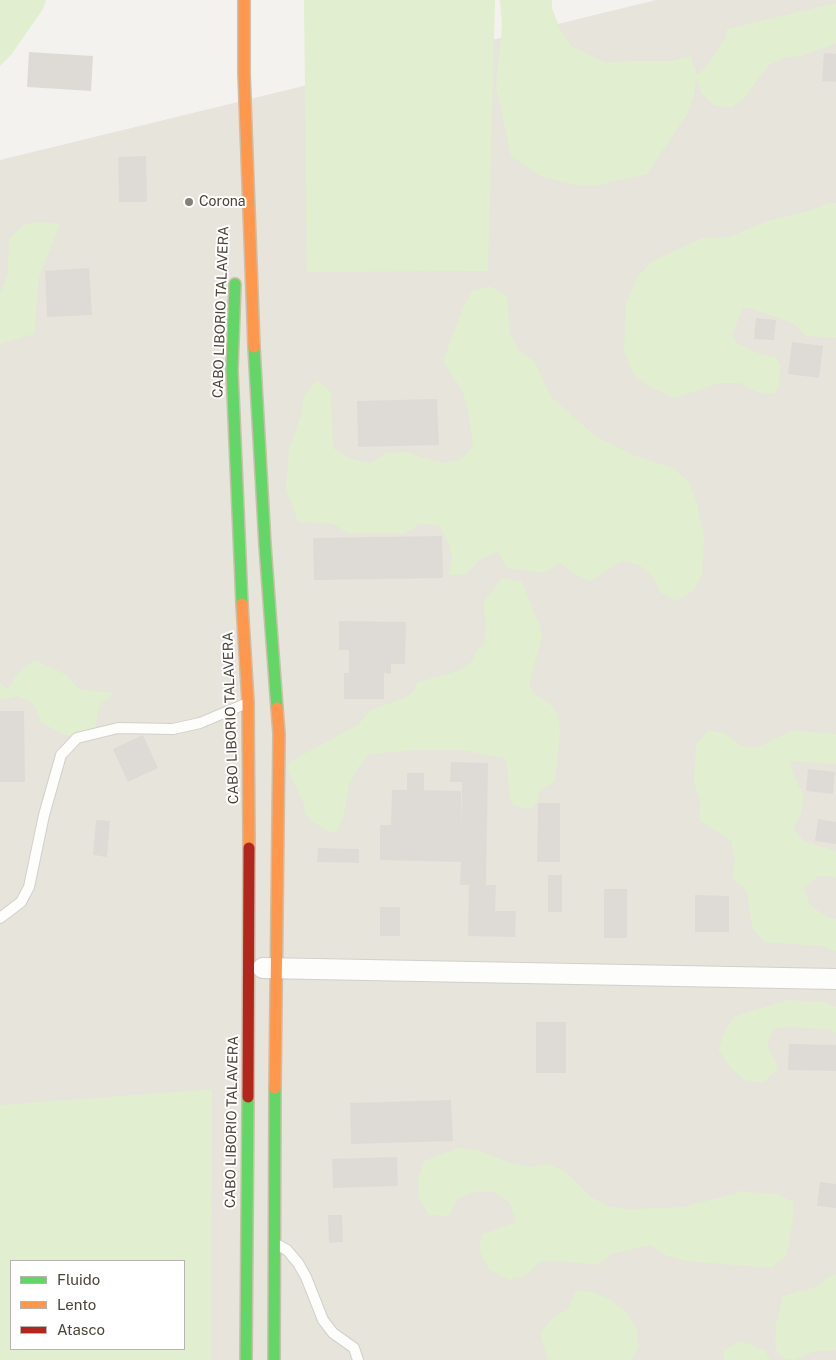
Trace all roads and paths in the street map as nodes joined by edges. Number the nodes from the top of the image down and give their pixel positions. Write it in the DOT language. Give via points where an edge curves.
graph roads {
  1 [pos="244,0"];
  2 [pos="244,73"];
  3 [pos="238,231"];
  4 [pos="236,271"];
  5 [pos="248,702"];
  6 [pos="0,918"];
  7 [pos="250,968"];
  8 [pos="278,968"];
  9 [pos="836,979"];
  10 [pos="259,1242"];
  11 [pos="246,1360"];
  12 [pos="274,1360"];
  13 [pos="358,1360"];
  1 -- 2 [label="highway"];
  2 -- 3 [label="highway, CABO LIBORIO TALAVERA"];
  2 -- 8 [label="highway, CABO LIBORIO TALAVERA" via="254,352 279,734"];
  4 -- 5 [label="highway, CABO LIBORIO TALAVERA" via="232,379"];
  5 -- 6 [label="lane" via="200,723 174,729 118,728 77,738 61,755 29,887 21,902"];
  5 -- 7 [label="highway, CABO LIBORIO TALAVERA"];
  7 -- 8 [label="street"];
  7 -- 10 [label="highway, CABO LIBORIO TALAVERA"];
  8 -- 9 [label="street"];
  8 -- 10 [label="highway, CABO LIBORIO TALAVERA"];
  10 -- 11 [label="highway, CABO LIBORIO TALAVERA"];
  10 -- 12 [label="highway, CABO LIBORIO TALAVERA"];
  10 -- 13 [label="lane" via="287,1250 298,1263 323,1320 332,1333 354,1348"];
}
